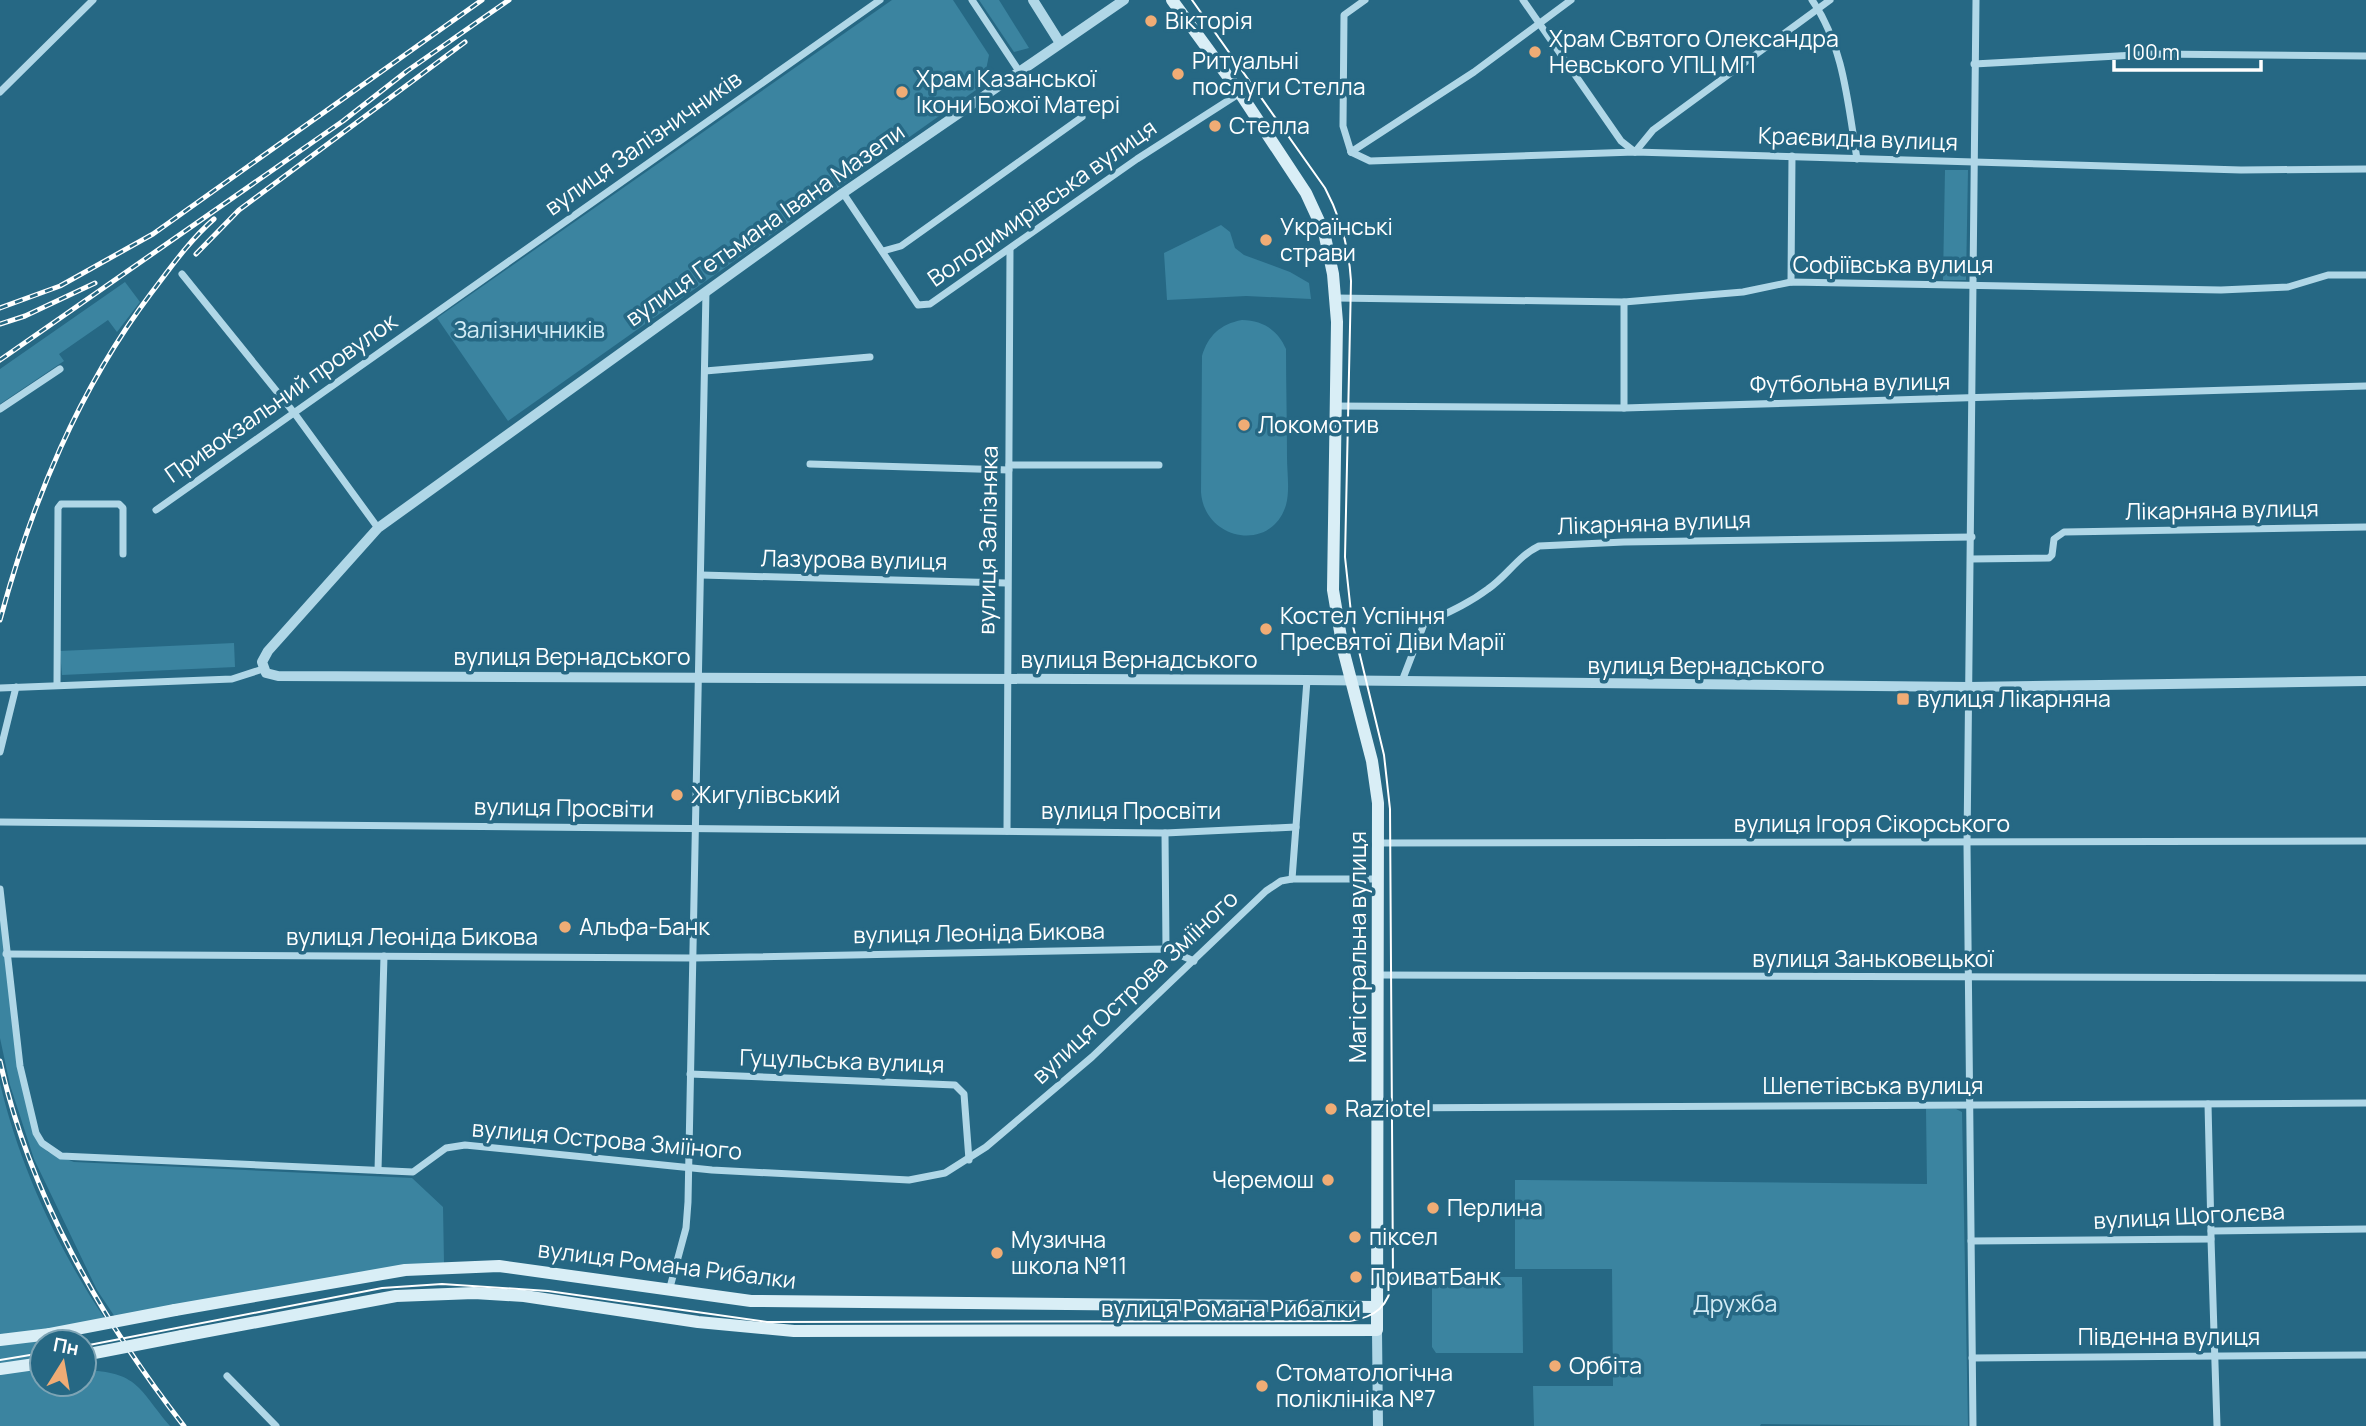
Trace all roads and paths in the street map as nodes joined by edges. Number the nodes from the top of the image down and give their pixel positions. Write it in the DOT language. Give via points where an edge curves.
graph roads {
  1 [pos="93,0"];
  2 [pos="880,0"];
  3 [pos="972,0"];
  4 [pos="1033,0"];
  5 [pos="1124,0"];
  6 [pos="1172,0"];
  7 [pos="1365,0"];
  8 [pos="1523,0"];
  9 [pos="1571,0"];
  10 [pos="1812,0"];
  11 [pos="1830,0"];
  12 [pos="1976,0"];
  13 [pos="1818,8"];
  14 [pos="1539,23"];
  15 [pos="1060,43"];
  16 [pos="2366,56"];
  17 [pos="1975,64"];
  18 [pos="1019,71"];
  19 [pos="0,92"];
  20 [pos="1240,93"];
  21 [pos="1082,117"];
  22 [pos="1351,152"];
  23 [pos="1635,152"];
  24 [pos="1792,156"];
  25 [pos="1857,159"];
  26 [pos="1975,163"];
  27 [pos="2366,169"];
  28 [pos="843,193"];
  29 [pos="1010,249"];
  30 [pos="883,251"];
  31 [pos="181,274"];
  32 [pos="2366,275"];
  33 [pos="1791,282"];
  34 [pos="1973,285"];
  35 [pos="706,290"];
  36 [pos="1336,299"];
  37 [pos="1624,302"];
  38 [pos="428,318"];
  39 [pos="870,357"];
  40 [pos="60,369"];
  41 [pos="705,371"];
  42 [pos="2366,386"];
  43 [pos="1973,400"];
  44 [pos="1335,406"];
  45 [pos="1624,408"];
  46 [pos="0,409"];
  47 [pos="295,414"];
  48 [pos="810,464"];
  49 [pos="1159,465"];
  50 [pos="1009,468"];
  51 [pos="156,510"];
  52 [pos="2366,527"];
  53 [pos="378,528"];
  54 [pos="1972,537"];
  55 [pos="123,554"];
  56 [pos="1971,559"];
  57 [pos="701,575"];
  58 [pos="1006,583"];
  59 [pos="263,668"];
  60 [pos="698,677"];
  61 [pos="1006,679"];
  62 [pos="1307,680"];
  63 [pos="1350,681"];
  64 [pos="1402,681"];
  65 [pos="2366,681"];
  66 [pos="57,685"];
  67 [pos="16,687"];
  68 [pos="1969,687"];
  69 [pos="0,688"];
  70 [pos="0,752"];
  71 [pos="0,822"];
  72 [pos="1296,827"];
  73 [pos="696,829"];
  74 [pos="1007,831"];
  75 [pos="1165,833"];
  76 [pos="2366,841"];
  77 [pos="1379,843"];
  78 [pos="1967,844"];
  79 [pos="1292,879"];
  80 [pos="1379,879"];
  81 [pos="0,889"];
  82 [pos="1166,949"];
  83 [pos="6,954"];
  84 [pos="384,957"];
  85 [pos="693,958"];
  86 [pos="1194,961"];
  87 [pos="1379,975"];
  88 [pos="2366,978"];
  89 [pos="1969,979"];
  90 [pos="690,1074"];
  91 [pos="2366,1103"];
  92 [pos="2208,1104"];
  93 [pos="1969,1105"];
  94 [pos="1380,1108"];
  95 [pos="969,1160"];
  96 [pos="688,1168"];
  97 [pos="379,1170"];
  98 [pos="2366,1229"];
  99 [pos="2211,1235"];
  100 [pos="1971,1241"];
  101 [pos="668,1292"];
  102 [pos="1377,1307"];
  103 [pos="1377,1330"];
  104 [pos="0,1340"];
  105 [pos="98,1352"];
  106 [pos="2366,1355"];
  107 [pos="2215,1356"];
  108 [pos="1972,1358"];
  109 [pos="28,1365"];
  110 [pos="0,1369"];
  111 [pos="227,1376"];
  112 [pos="276,1426"];
  113 [pos="1378,1426"];
  114 [pos="1973,1426"];
  115 [pos="2217,1426"];
  1 -- 19 [label="street"];
  2 -- 38 [label="street, вулиця Залізничників"];
  3 -- 18 [label="street"];
  4 -- 15 [label="street"];
  5 -- 15 [label="street, вулиця Гетьмана Івана Мазепи"];
  6 -- 20 [label="main road, Магістральна вулиця"];
  7 -- 22 [label="street" via="1344,15 1343,126"];
  8 -- 14 [label="street"];
  9 -- 14 [label="street"];
  10 -- 13 [label="street"];
  11 -- 13 [label="street"];
  12 -- 17 [label="street"];
  13 -- 23 [label="street" via="1653,131"];
  13 -- 25 [label="street" via="1840,61"];
  14 -- 22 [label="street" via="1474,72"];
  14 -- 23 [label="street" via="1621,141"];
  15 -- 18 [label="street, вулиця Гетьмана Івана Мазепи"];
  16 -- 17 [label="street" via="2153,54"];
  17 -- 26 [label="street"];
  18 -- 28 [label="street, вулиця Гетьмана Івана Мазепи"];
  20 -- 29 [label="street, Володимирівська вулиця"];
  20 -- 36 [label="main road, Магістральна вулиця" via="1316,211 1334,274"];
  21 -- 30 [label="street" via="895,250"];
  22 -- 23 [label="street, Краєвидна вулиця" via="1370,162"];
  23 -- 24 [label="street, Краєвидна вулиця"];
  24 -- 25 [label="street, Краєвидна вулиця"];
  24 -- 33 [label="street"];
  25 -- 26 [label="street, Краєвидна вулиця"];
  26 -- 27 [label="street, Краєвидна вулиця"];
  26 -- 34 [label="street"];
  28 -- 30 [label="street"];
  28 -- 35 [label="street, вулиця Гетьмана Івана Мазепи"];
  29 -- 30 [label="street, Володимирівська вулиця" via="923,305 918,305"];
  29 -- 50 [label="street, вулиця Залізняка"];
  31 -- 47 [label="street"];
  32 -- 34 [label="street, Софіївська вулиця" via="2328,275 2288,287 2221,290"];
  33 -- 34 [label="street, Софіївська вулиця"];
  33 -- 37 [label="street, Софіївська вулиця" via="1743,292"];
  34 -- 43 [label="street"];
  35 -- 41 [label="street"];
  35 -- 53 [label="street, вулиця Гетьмана Івана Мазепи"];
  36 -- 37 [label="street, Софіївська вулиця"];
  36 -- 44 [label="main road, Магістральна вулиця"];
  37 -- 45 [label="street"];
  38 -- 47 [label="street, Привокзальний провулок"];
  39 -- 41 [label="street"];
  40 -- 46 [label="street"];
  41 -- 57 [label="street"];
  42 -- 43 [label="street, Футбольна вулиця"];
  43 -- 45 [label="street, Футбольна вулиця"];
  43 -- 54 [label="street"];
  44 -- 45 [label="street, Футбольна вулиця"];
  44 -- 63 [label="main road, Магістральна вулиця" via="1333,590"];
  47 -- 51 [label="street, Привокзальний провулок"];
  47 -- 53 [label="street"];
  48 -- 50 [label="street"];
  49 -- 50 [label="street"];
  50 -- 58 [label="street, вулиця Залізняка"];
  52 -- 56 [label="street, Лікарняна вулиця" via="2064,532 2054,539 2049,558"];
  53 -- 59 [label="street, вулиця Гетьмана Івана Мазепи" via="268,651"];
  54 -- 56 [label="street"];
  54 -- 64 [label="street, Лікарняна вулиця" via="1539,546 1490,588 1424,624"];
  55 -- 66 [label="street" via="123,508 118,504 61,504"];
  56 -- 68 [label="street"];
  57 -- 58 [label="street, Лазурова вулиця"];
  57 -- 60 [label="street"];
  58 -- 61 [label="street, вулиця Залізняка"];
  59 -- 60 [label="street, вулиця Вернадського" via="278,676"];
  59 -- 66 [label="street" via="232,680"];
  60 -- 61 [label="street, вулиця Вернадського"];
  60 -- 73 [label="street"];
  61 -- 62 [label="street, вулиця Вернадського"];
  61 -- 74 [label="street, вулиця Залізняка"];
  62 -- 63 [label="street, вулиця Вернадського"];
  62 -- 72 [label="street"];
  63 -- 64 [label="street, вулиця Вернадського"];
  63 -- 77 [label="main road, Магістральна вулиця" via="1376,781"];
  64 -- 68 [label="street, вулиця Вернадського"];
  65 -- 68 [label="street, вулиця Вернадського"];
  66 -- 67 [label="street"];
  67 -- 69 [label="street"];
  67 -- 70 [label="street"];
  68 -- 78 [label="street"];
  71 -- 73 [label="street, вулиця Просвіти"];
  72 -- 75 [label="street, вулиця Просвіти"];
  72 -- 79 [label="street"];
  73 -- 74 [label="street, вулиця Просвіти"];
  73 -- 85 [label="street"];
  74 -- 75 [label="street, вулиця Просвіти"];
  75 -- 82 [label="street"];
  76 -- 78 [label="street, вулиця Ігоря Сікорського"];
  77 -- 78 [label="street, вулиця Ігоря Сікорського"];
  77 -- 80 [label="main road, Магістральна вулиця"];
  78 -- 89 [label="street"];
  79 -- 80 [label="street"];
  79 -- 86 [label="street, вулиця Острова Зміїного" via="1266,891"];
  80 -- 87 [label="main road, Магістральна вулиця"];
  81 -- 83 [label="street, вулиця Острова Зміїного"];
  82 -- 85 [label="street, вулиця Леоніда Бикова"];
  82 -- 86 [label="street, вулиця Леоніда Бикова"];
  83 -- 84 [label="street, вулиця Леоніда Бикова"];
  83 -- 97 [label="street, вулиця Острова Зміїного" via="20,1066 36,1133 50,1150 75,1159"];
  84 -- 85 [label="street, вулиця Леоніда Бикова"];
  84 -- 97 [label="street"];
  85 -- 90 [label="street"];
  86 -- 95 [label="street, вулиця Острова Зміїного" via="1092,1056"];
  87 -- 89 [label="street, вулиця Заньковецької"];
  87 -- 94 [label="main road, Магістральна вулиця"];
  88 -- 89 [label="street, вулиця Заньковецької"];
  89 -- 93 [label="street"];
  90 -- 95 [label="street, Гуцульська вулиця" via="955,1085 964,1094"];
  90 -- 96 [label="street"];
  91 -- 92 [label="street, Шепетівська вулиця"];
  92 -- 93 [label="street, Шепетівська вулиця"];
  92 -- 99 [label="street"];
  93 -- 94 [label="street, Шепетівська вулиця"];
  93 -- 100 [label="street"];
  94 -- 102 [label="main road, Магістральна вулиця"];
  95 -- 96 [label="street, вулиця Острова Зміїного" via="945,1173 909,1180"];
  96 -- 97 [label="street, вулиця Острова Зміїного" via="466,1145 446,1148 413,1172"];
  96 -- 101 [label="street" via="686,1228"];
  98 -- 99 [label="street, вулиця Щоголєва"];
  99 -- 100 [label="street, вулиця Щоголєва"];
  99 -- 107 [label="street"];
  100 -- 108 [label="street"];
  101 -- 102 [label="main road, вулиця Романа Рибалки" via="811,1304"];
  101 -- 104 [label="main road, вулиця Романа Рибалки, bridge" via="499,1266 445,1266 337,1280"];
  102 -- 103 [label="main road, Магістральна вулиця"];
  103 -- 105 [label="main road, вулиця Романа Рибалки, bridge" via="794,1331 474,1293 396,1296"];
  103 -- 113 [label="street, Магістральна вулиця"];
  106 -- 107 [label="street, Південна вулиця"];
  107 -- 108 [label="street, Південна вулиця"];
  107 -- 115 [label="street"];
  108 -- 114 [label="street"];
  109 -- 110 [label="main road"];
  111 -- 112 [label="street"];
}
